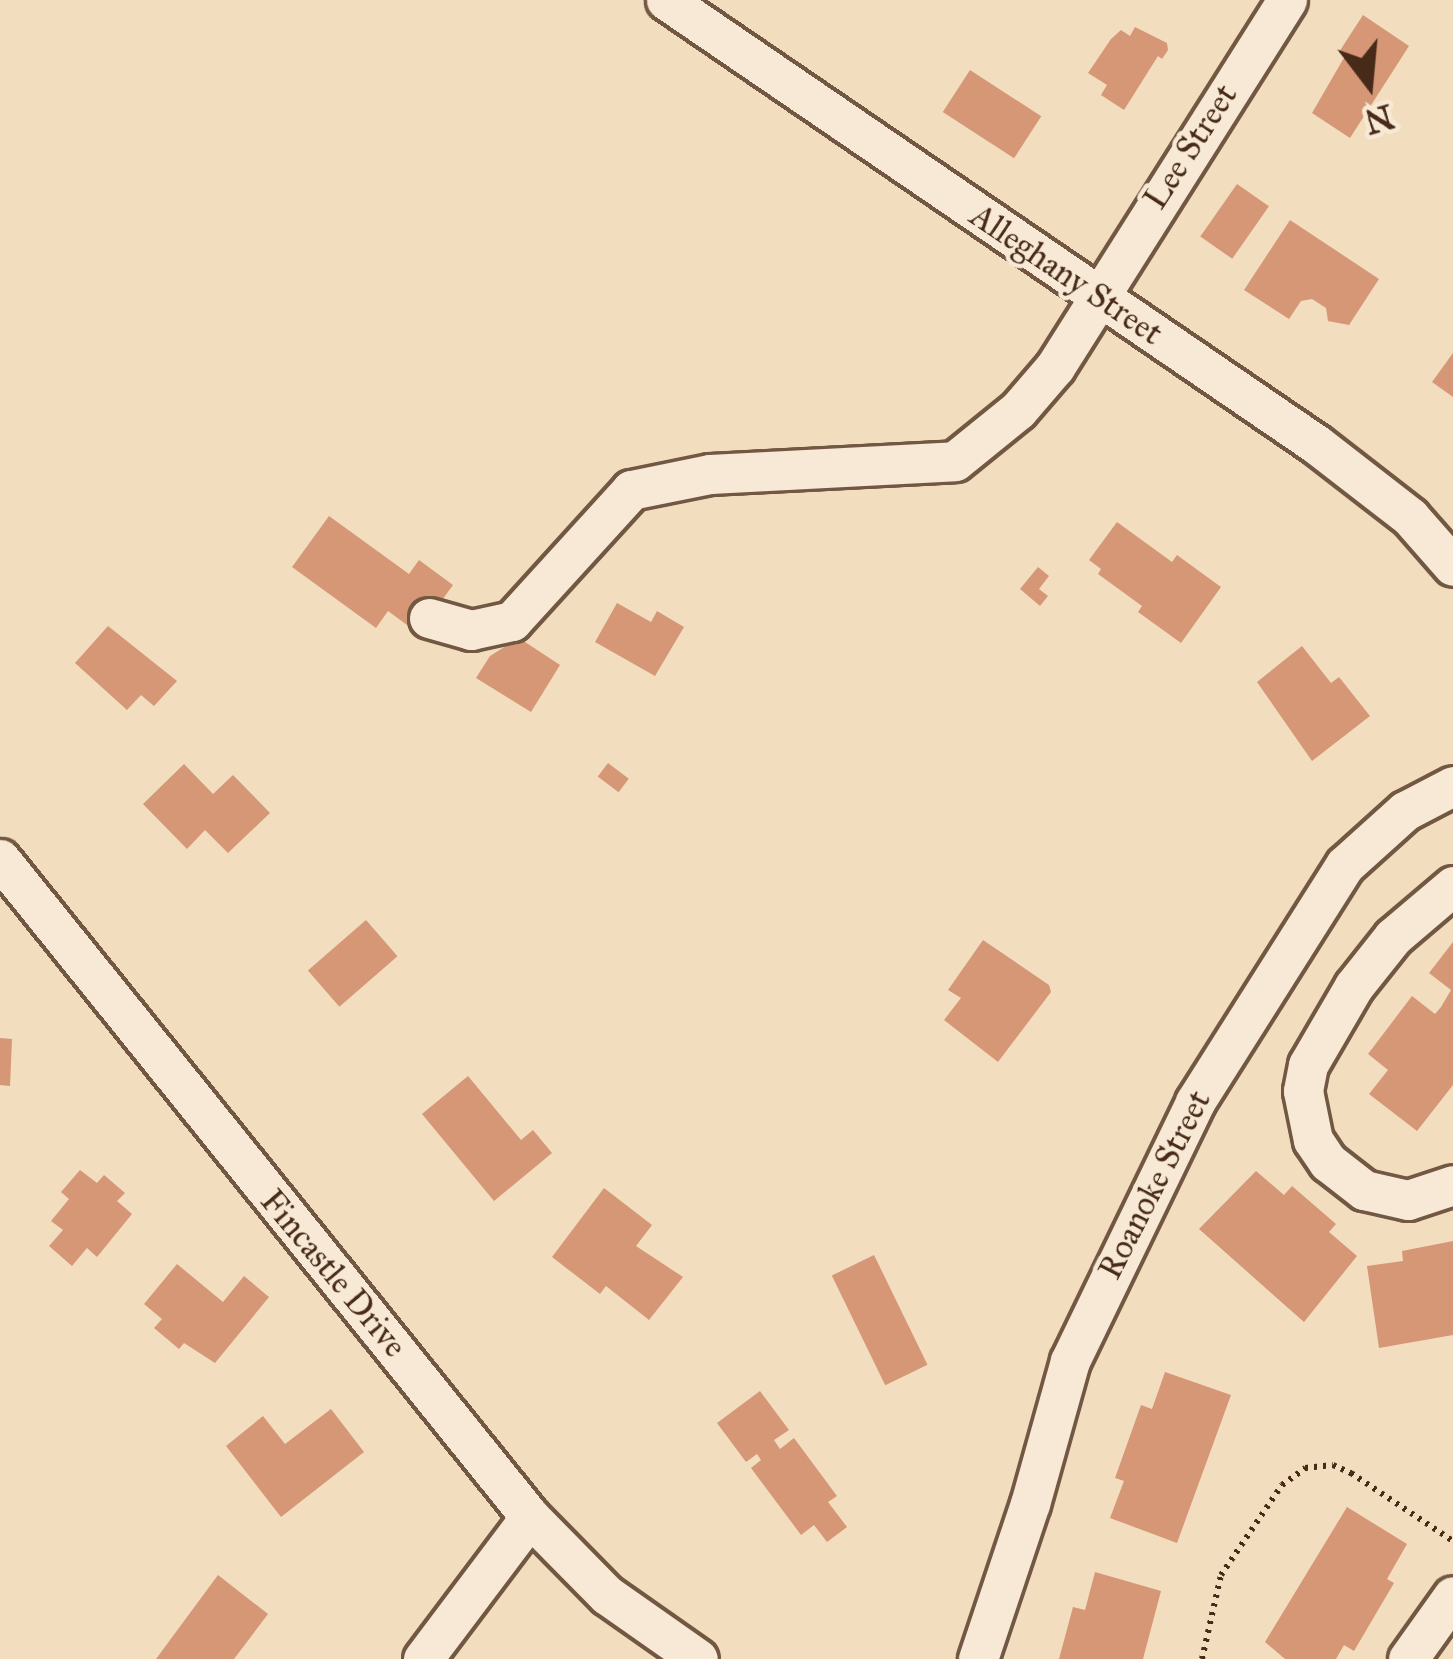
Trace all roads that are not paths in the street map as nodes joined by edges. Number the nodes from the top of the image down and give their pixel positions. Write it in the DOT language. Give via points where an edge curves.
graph roads {
  1 [pos="666,0"];
  2 [pos="1287,0"];
  3 [pos="1098,295"];
  4 [pos="1453,566"];
  5 [pos="429,618"];
  6 [pos="1453,786"];
  7 [pos="0,859"];
  8 [pos="1453,886"];
  9 [pos="1453,1185"];
  10 [pos="530,1516"];
  11 [pos="1453,1595"];
  12 [pos="423,1659"];
  13 [pos="698,1659"];
  14 [pos="978,1659"];
  15 [pos="1408,1659"];
  1 -- 3 [label="street, Alleghany Street"];
  2 -- 3 [label="street, Lee Street"];
  3 -- 4 [label="street, Alleghany Street" via="1376,490"];
  3 -- 5 [label="street, Lee Street" via="1055,367 956,461 710,474 631,490 512,621 470,630"];
  6 -- 14 [label="street, Roanoke Street" via="1405,811 1345,865 1195,1102 1070,1361"];
  7 -- 10 [label="street, Fincastle Drive"];
  8 -- 9 [label="street" via="1393,937 1354,986 1308,1064 1303,1091 1312,1140 1347,1179 1408,1200"];
  10 -- 12 [label="street"];
  10 -- 13 [label="street, Fincastle Drive" via="608,1595"];
  11 -- 15 [label="street"];
}
